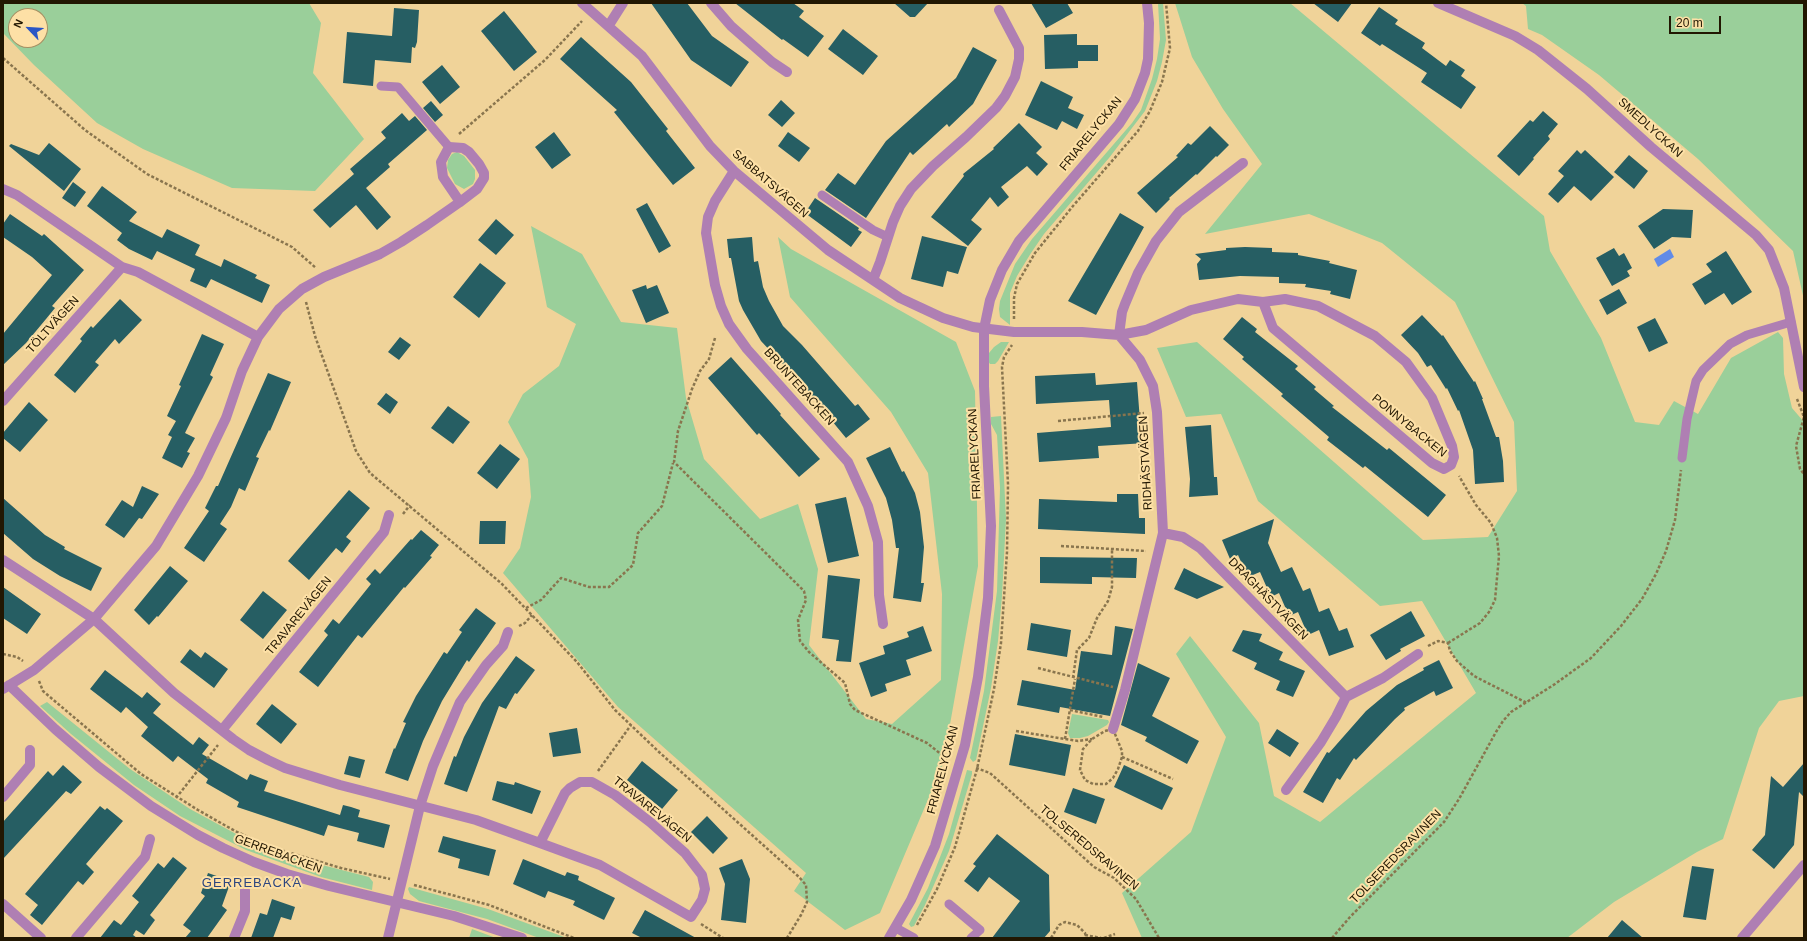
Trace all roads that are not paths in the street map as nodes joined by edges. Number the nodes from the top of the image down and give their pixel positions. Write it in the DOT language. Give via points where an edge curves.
graph roads {
  1 [pos="582,3"];
  2 [pos="623,3"];
  3 [pos="711,3"];
  4 [pos="1147,3"];
  5 [pos="1438,3"];
  6 [pos="999,10"];
  7 [pos="608,25"];
  8 [pos="787,72"];
  9 [pos="381,86"];
  10 [pos="449,147"];
  11 [pos="1244,163"];
  12 [pos="734,171"];
  13 [pos="3,189"];
  14 [pos="822,195"];
  15 [pos="460,202"];
  16 [pos="888,237"];
  17 [pos="122,267"];
  18 [pos="873,280"];
  19 [pos="1263,302"];
  20 [pos="1791,322"];
  21 [pos="984,329"];
  22 [pos="1119,335"];
  23 [pos="258,337"];
  24 [pos="1804,387"];
  25 [pos="3,401"];
  26 [pos="1682,458"];
  27 [pos="389,515"];
  28 [pos="1163,533"];
  29 [pos="3,560"];
  30 [pos="94,619"];
  31 [pos="882,624"];
  32 [pos="508,632"];
  33 [pos="1418,654"];
  34 [pos="6,687"];
  35 [pos="1346,697"];
  36 [pos="1114,724"];
  37 [pos="224,732"];
  38 [pos="30,750"];
  39 [pos="1286,790"];
  40 [pos="3,797"];
  41 [pos="420,806"];
  42 [pos="150,839"];
  43 [pos="540,843"];
  44 [pos="1804,865"];
  45 [pos="245,890"];
  46 [pos="396,902"];
  47 [pos="3,904"];
  48 [pos="949,904"];
  49 [pos="896,928"];
  50 [pos="913,937"];
  51 [pos="41,938"];
  52 [pos="76,938"];
  53 [pos="234,938"];
  54 [pos="388,938"];
  55 [pos="522,938"];
  56 [pos="889,938"];
  57 [pos="971,938"];
  58 [pos="1742,938"];
  1 -- 7 [label="street, SABBATSVÄGEN"];
  2 -- 7 [label="street"];
  3 -- 8 [label="street" via="731,26"];
  4 -- 21 [label="street, FRIARELYCKAN" via="1148,59 1135,99 1119,124 1019,242 1002,270 990,300"];
  5 -- 20 [label="street, SMEDLYCKAN" via="1515,36 1538,50 1756,235 1769,250 1776,266 1784,288"];
  6 -- 16 [label="street" via="1019,48 1015,77 996,108 932,166 911,189 900,206"];
  7 -- 12 [label="street, SABBATSVÄGEN" via="642,56 710,146"];
  9 -- 10 [label="lane" via="398,87"];
  10 -- 15 [label="street" via="441,162 443,177"];
  10 -- 15 [label="street" via="462,148 469,152 484,173 481,184"];
  11 -- 22 [label="street" via="1179,212 1156,241 1138,273 1125,304"];
  12 -- 18 [label="street, SABBATSVÄGEN" via="828,250"];
  12 -- 31 [label="street, BRUNTEBACKEN" via="715,201 708,217 706,233 721,306 729,324 747,349 848,462 868,506 878,542"];
  13 -- 17 [label="street" via="18,195"];
  14 -- 16 [label="lane" via="872,230"];
  15 -- 23 [label="street" via="380,254 302,289 279,309"];
  16 -- 18 [label="street"];
  17 -- 23 [label="street" via="138,272"];
  17 -- 25 [label="street, TÖLTVÄGEN"];
  18 -- 21 [label="street, SABBATSVÄGEN" via="900,298 943,318"];
  19 -- 19 [label="street, PONNYBACKEN" via="1285,299 1318,306 1375,336 1406,362 1432,398 1449,437 1454,457 1448,468 1439,468 1412,448 1273,328"];
  19 -- 22 [label="street, PONNYBACKEN" via="1238,299 1191,310 1146,330"];
  20 -- 24 [label="street, SMEDLYCKAN"];
  20 -- 26 [label="lane" via="1747,335 1730,344 1703,370 1696,381 1687,419"];
  21 -- 22 [label="street"];
  21 -- 49 [label="street, FRIARELYCKAN" via="984,386 991,526 988,591 978,677 960,764 935,846"];
  22 -- 28 [label="street, RIDHÄSTVÄGEN" via="1140,360 1153,386 1157,412"];
  23 -- 30 [label="street" via="242,372 226,418 176,515 156,546"];
  27 -- 37 [label="street, TRAVAREVÄGEN" via="384,532"];
  28 -- 35 [label="street, DRAGHÄSTVÄGEN" via="1182,537 1200,548"];
  28 -- 36 [label="street, RIDHÄSTVÄGEN" via="1125,690"];
  29 -- 30 [label="street"];
  30 -- 34 [label="street" via="34,670"];
  30 -- 37 [label="street" via="174,693"];
  32 -- 41 [label="street" via="503,646 460,702 433,766"];
  33 -- 35 [label="street" via="1383,678"];
  34 -- 46 [label="street, GERREBACKEN" via="98,767 151,806 198,835 254,862 287,874"];
  35 -- 39 [label="street" via="1321,742"];
  37 -- 41 [label="street" via="249,750 285,768"];
  38 -- 40 [label="street" via="30,765"];
  41 -- 43 [label="street" via="476,820"];
  41 -- 46 [label="street"];
  42 -- 52 [label="street" via="145,857"];
  43 -- 43 [label="street, TRAVAREVÄGEN" via="559,803 570,788 580,782 592,782 606,788 685,853 699,870 704,882 702,900 691,917 600,865"];
  44 -- 58 [label="street"];
  45 -- 53 [label="street" via="245,911"];
  46 -- 54 [label="street"];
  46 -- 55 [label="street, GERREBACKEN" via="454,916"];
  47 -- 51 [label="street"];
  48 -- 57 [label="lane" via="980,930"];
  49 -- 50 [label="lane"];
  49 -- 56 [label="street, FRIARELYCKAN"];
}
